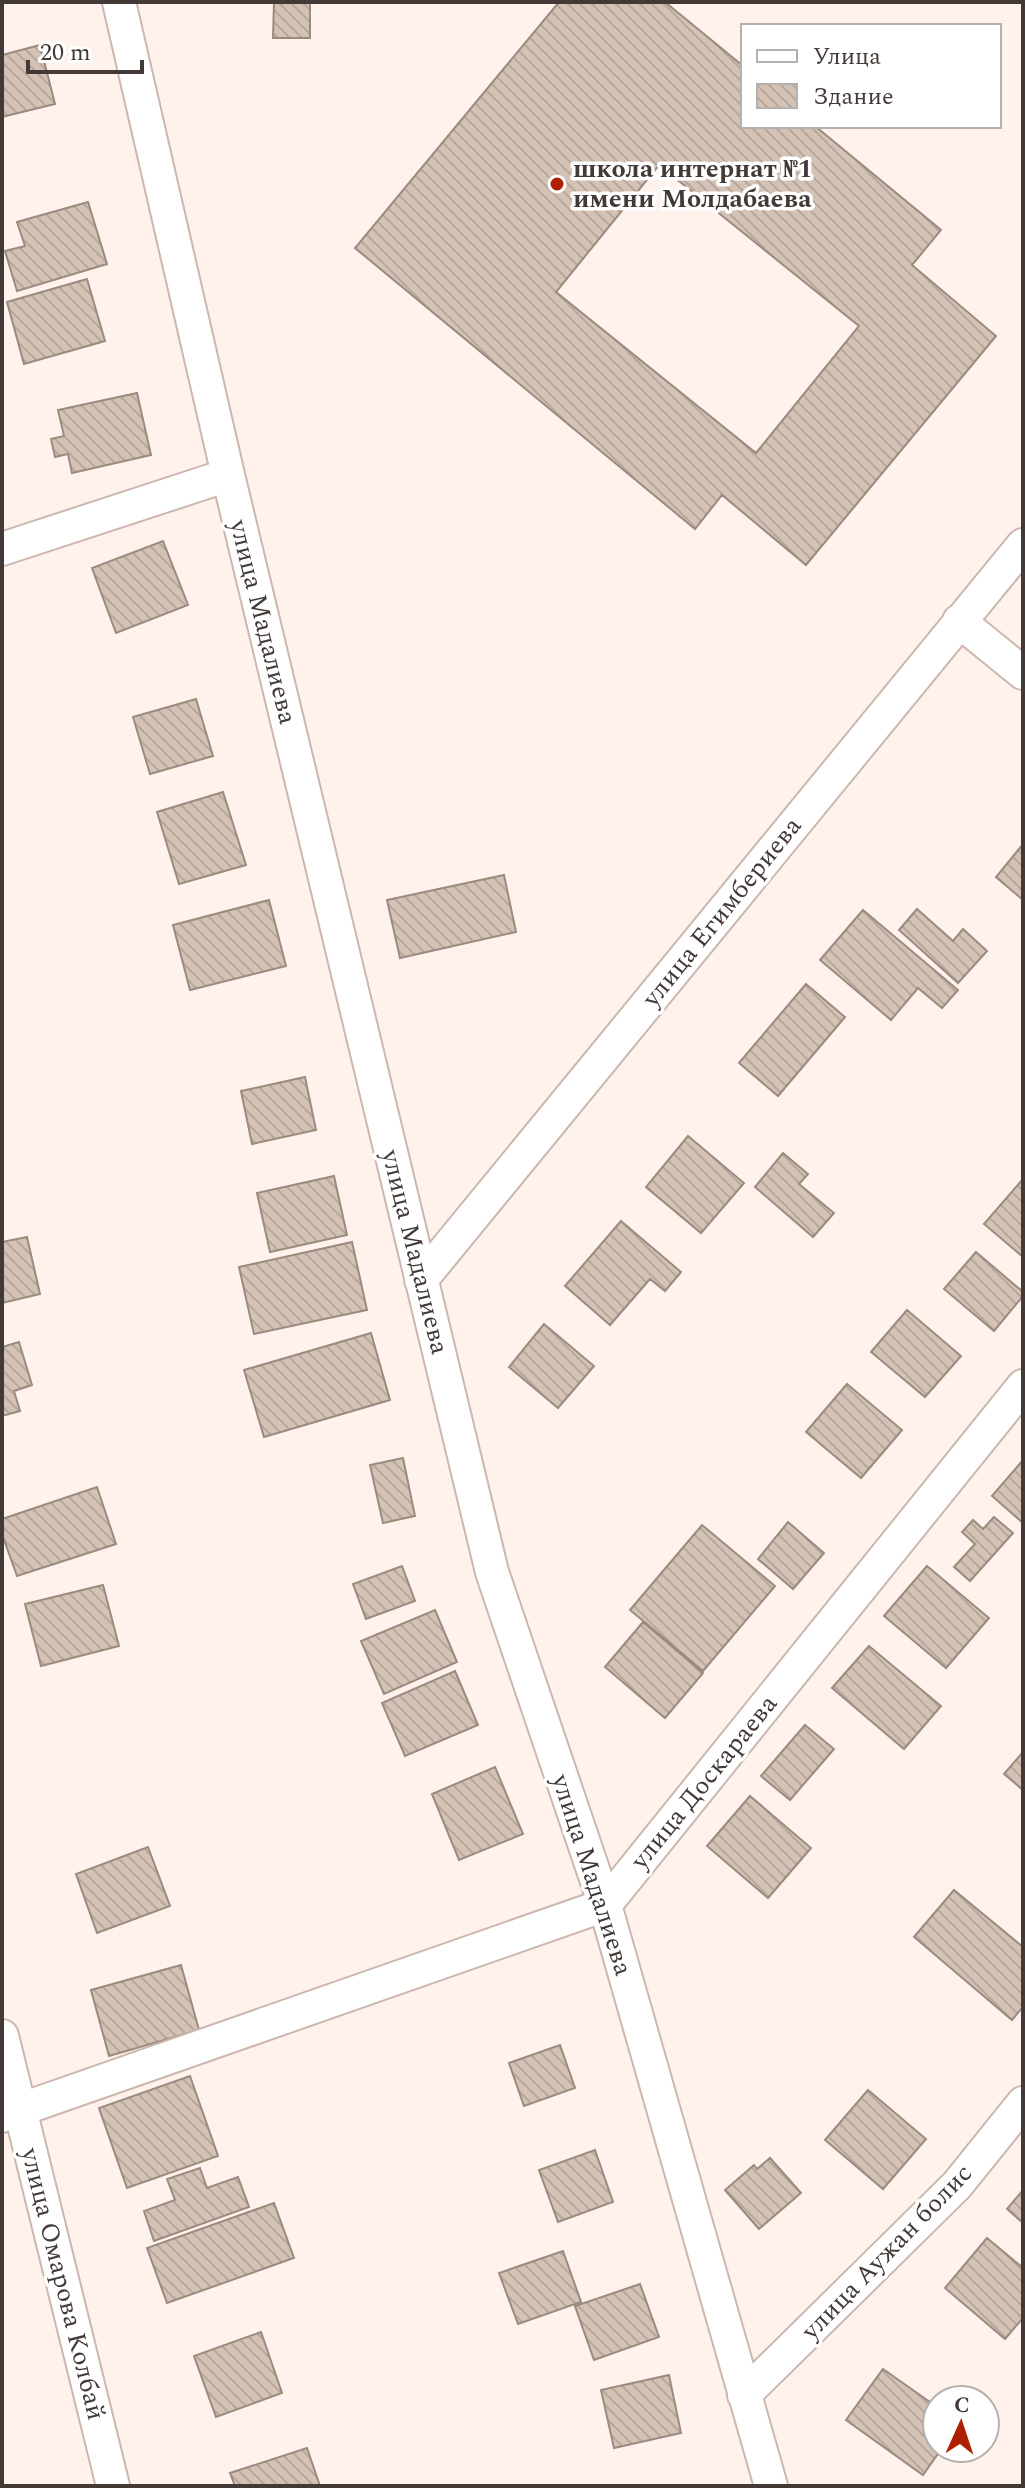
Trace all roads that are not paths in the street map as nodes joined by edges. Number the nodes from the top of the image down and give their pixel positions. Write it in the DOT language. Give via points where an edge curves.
graph roads {
  1 [pos="119,2"];
  2 [pos="228,475"];
  3 [pos="1023,545"];
  4 [pos="2,549"];
  5 [pos="959,621"];
  6 [pos="1023,673"];
  7 [pos="421,1280"];
  8 [pos="1023,1386"];
  9 [pos="605,1905"];
  10 [pos="2,2036"];
  11 [pos="1023,2103"];
  12 [pos="11,2113"];
  13 [pos="744,2395"];
  14 [pos="113,2486"];
  15 [pos="771,2486"];
  1 -- 2 [label="street, улица Мадалиева"];
  2 -- 4 [label="street"];
  2 -- 7 [label="street, улица Мадалиева"];
  3 -- 5 [label="street, улица Егимбериева"];
  5 -- 6 [label="street"];
  5 -- 7 [label="street, улица Егимбериева"];
  7 -- 9 [label="street, улица Мадалиева" via="492,1572"];
  8 -- 9 [label="street, улица Доскараева"];
  9 -- 12 [label="street"];
  9 -- 13 [label="street, улица Мадалиева"];
  10 -- 12 [label="street, улица Омарова Колбай"];
  11 -- 13 [label="street, улица Аужан болис" via="957,2185"];
  12 -- 14 [label="street, улица Омарова Колбай"];
  13 -- 15 [label="street, улица Мадалиева"];
}
